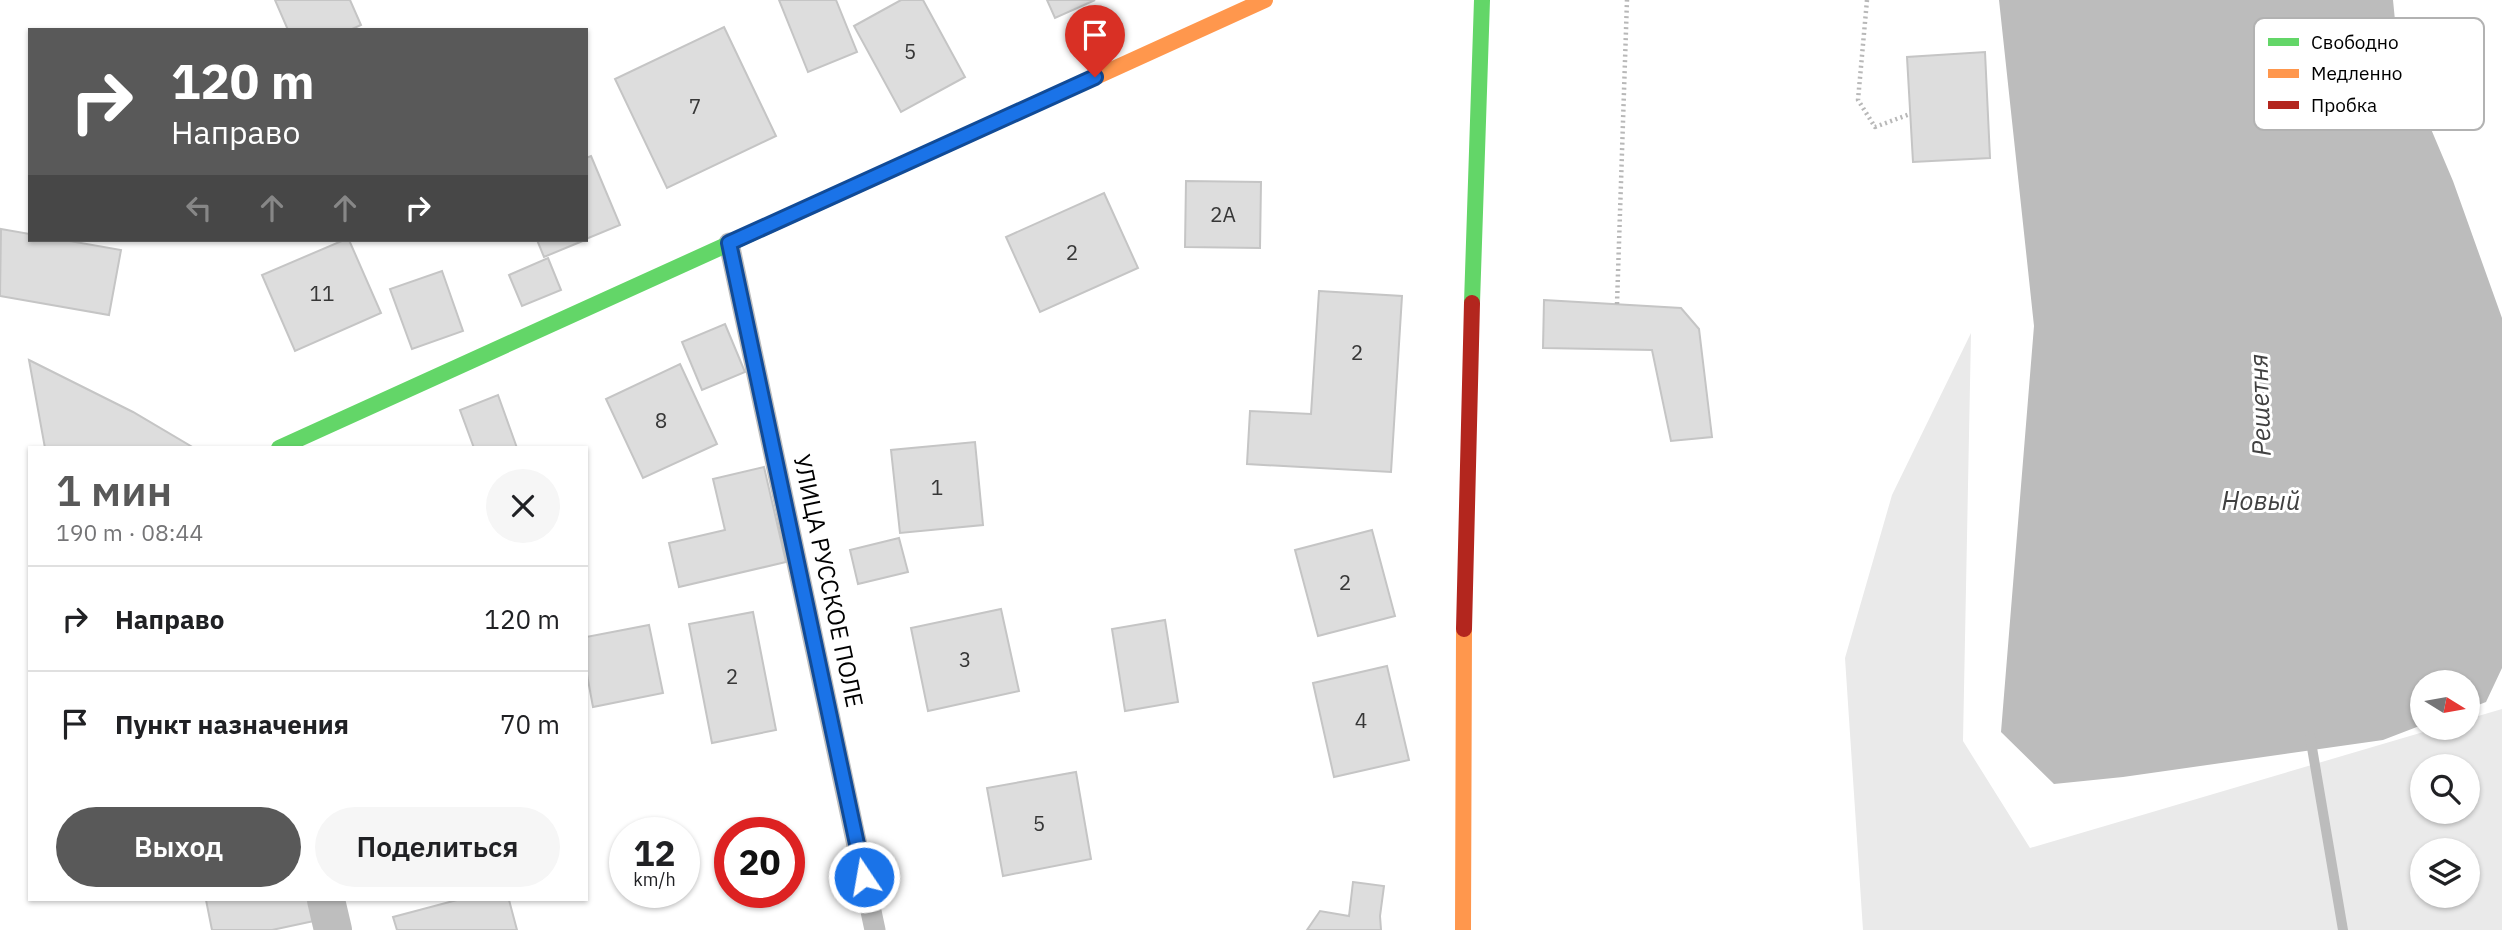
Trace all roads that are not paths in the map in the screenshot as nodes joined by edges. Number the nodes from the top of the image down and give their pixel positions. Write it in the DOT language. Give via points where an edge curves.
graph roads {
  1 [pos="1265,0"];
  2 [pos="1482,0"];
  3 [pos="729,243"];
  4 [pos="283,446"];
  5 [pos="326,901"];
  6 [pos="333,930"];
  7 [pos="875,930"];
  8 [pos="1463,930"];
  1 -- 3 [label="street"];
  2 -- 8 [label="street" via="1464,563"];
  3 -- 4 [label="street"];
  3 -- 7 [label="lane, УЛИЦА РУССКОЕ ПОЛЕ"];
  5 -- 6 [label="street"];
}
